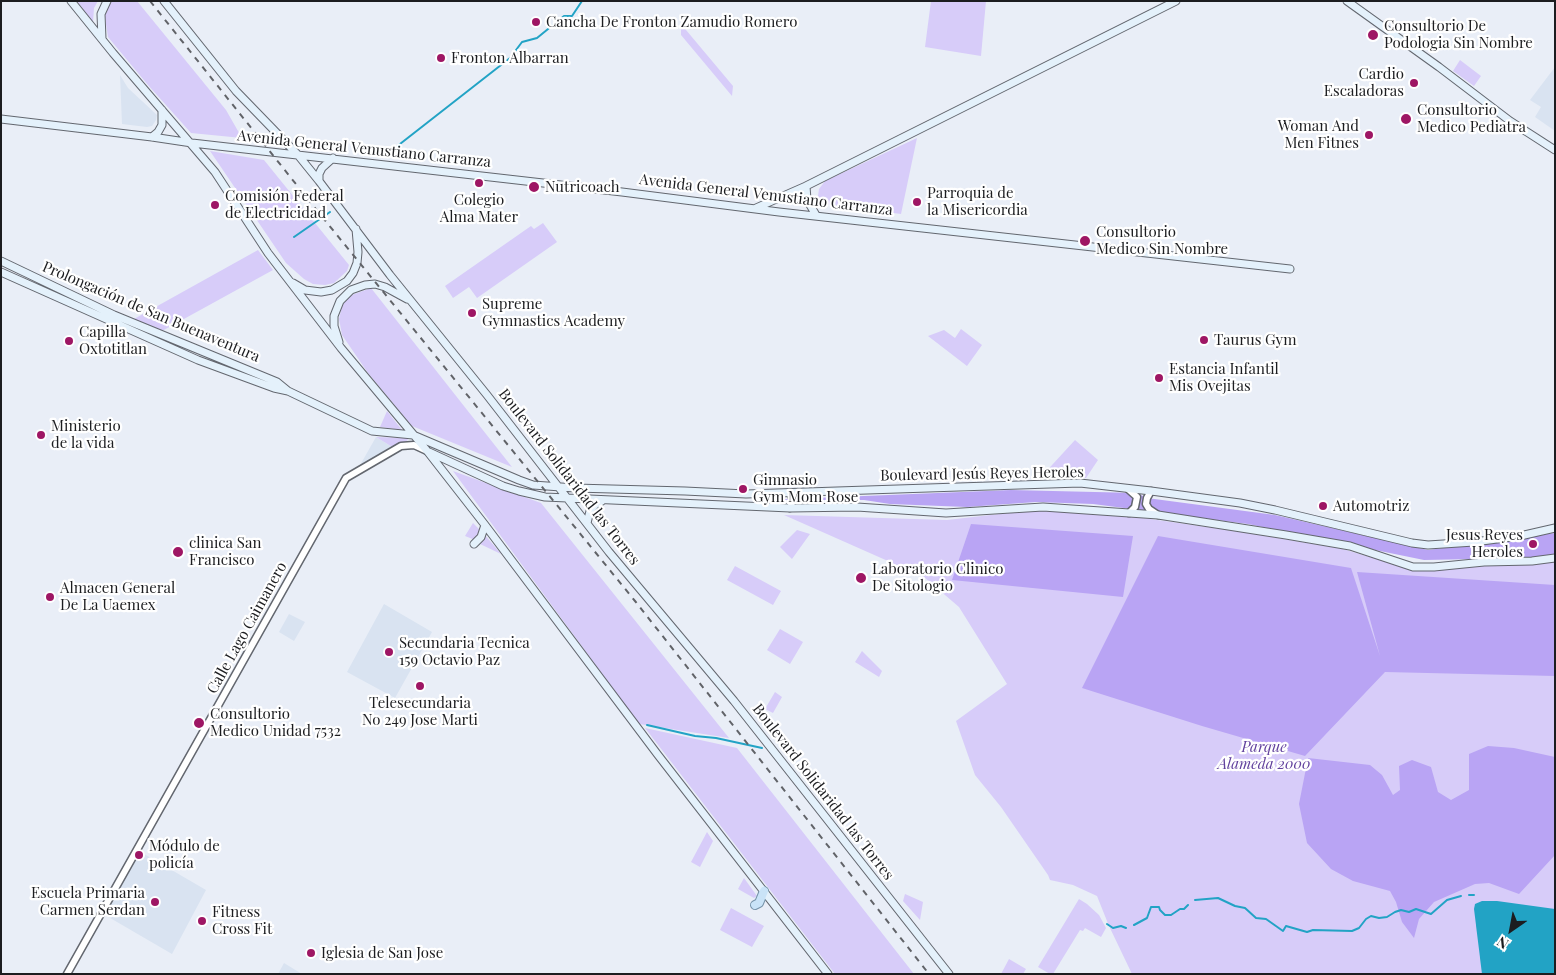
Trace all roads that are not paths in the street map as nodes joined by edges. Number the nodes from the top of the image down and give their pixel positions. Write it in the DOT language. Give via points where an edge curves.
graph roads {
  1 [pos="71,1"];
  2 [pos="107,1"];
  3 [pos="164,1"];
  4 [pos="1176,1"];
  5 [pos="1347,1"];
  6 [pos="102,40"];
  7 [pos="162,110"];
  8 [pos="1,119"];
  9 [pos="152,137"];
  10 [pos="192,143"];
  11 [pos="1555,150"];
  12 [pos="298,155"];
  13 [pos="333,158"];
  14 [pos="319,181"];
  15 [pos="806,186"];
  16 [pos="756,208"];
  17 [pos="816,215"];
  18 [pos="356,228"];
  19 [pos="1,261"];
  20 [pos="1290,268"];
  21 [pos="1,272"];
  22 [pos="288,280"];
  23 [pos="412,302"];
  24 [pos="341,348"];
  25 [pos="288,390"];
  26 [pos="413,435"];
  27 [pos="428,452"];
  28 [pos="558,486"];
  29 [pos="1128,489"];
  30 [pos="685,491"];
  31 [pos="1151,491"];
  32 [pos="790,494"];
  33 [pos="568,499"];
  34 [pos="602,500"];
  35 [pos="686,503"];
  36 [pos="790,508"];
  37 [pos="1129,513"];
  38 [pos="1158,515"];
  39 [pos="588,524"];
  40 [pos="485,525"];
  41 [pos="1555,528"];
  42 [pos="474,544"];
  43 [pos="1555,558"];
  44 [pos="764,891"];
  45 [pos="755,905"];
  46 [pos="67,974"];
  47 [pos="828,974"];
  48 [pos="949,974"];
  1 -- 6 [label="main road"];
  2 -- 6 [label="main road" via="101,14"];
  3 -- 12 [label="main road, Boulevard Solidaridad las Torres" via="236,91"];
  4 -- 15 [label="main road"];
  5 -- 11 [label="main road" via="1510,121"];
  6 -- 7 [label="main road"];
  7 -- 9 [label="main road" via="162,125"];
  7 -- 10 [label="main road"];
  8 -- 9 [label="main road, Avenida General Venustiano Carranza"];
  9 -- 10 [label="main road, Avenida General Venustiano Carranza"];
  10 -- 12 [label="main road, Avenida General Venustiano Carranza"];
  10 -- 22 [label="main road"];
  12 -- 13 [label="main road, Avenida General Venustiano Carranza"];
  12 -- 14 [label="main road, Boulevard Solidaridad las Torres"];
  13 -- 14 [label="main road" via="322,168"];
  13 -- 16 [label="main road, Avenida General Venustiano Carranza"];
  14 -- 18 [label="main road, Boulevard Solidaridad las Torres"];
  15 -- 16 [label="main road"];
  15 -- 17 [label="main road" via="807,200"];
  16 -- 17 [label="main road, Avenida General Venustiano Carranza"];
  17 -- 20 [label="main road, Avenida General Venustiano Carranza"];
  18 -- 22 [label="main road" via="357,263 342,285 316,292"];
  18 -- 23 [label="main road, Boulevard Solidaridad las Torres"];
  19 -- 25 [label="main road, Prolongación de San Buenaventura" via="122,318 277,382"];
  21 -- 25 [label="main road, Prolongación de San Buenaventura" via="198,360 274,388"];
  22 -- 24 [label="main road"];
  23 -- 24 [label="main road" via="380,285 364,285 350,290 334,316"];
  23 -- 28 [label="main road, Boulevard Solidaridad las Torres"];
  24 -- 26 [label="main road"];
  25 -- 26 [label="main road, Prolongación de San Buenaventura" via="372,430"];
  26 -- 27 [label="main road"];
  26 -- 28 [label="main road, Boulevard Jesús Reyes Heroles" via="527,483"];
  27 -- 33 [label="main road" via="519,491"];
  27 -- 40 [label="main road"];
  27 -- 46 [label="street, Calle Lago Caimanero" via="414,445 405,445 346,478"];
  28 -- 30 [label="main road, Boulevard Jesús Reyes Heroles"];
  28 -- 33 [label="main road, Boulevard Solidaridad las Torres"];
  29 -- 31 [label="main road, Boulevard Jesús Reyes Heroles"];
  29 -- 32 [label="main road, Boulevard Jesús Reyes Heroles" via="1061,483"];
  29 -- 37 [label="street" via="1137,497 1135,507"];
  30 -- 32 [label="main road, Boulevard Jesús Reyes Heroles"];
  30 -- 35 [label="street" via="683,498"];
  31 -- 38 [label="street" via="1146,504"];
  31 -- 41 [label="main road, Boulevard Jesús Reyes Heroles" via="1275,510 1428,545 1520,536"];
  32 -- 36 [label="street" via="793,500"];
  33 -- 34 [label="main road"];
  33 -- 39 [label="main road, Boulevard Solidaridad las Torres"];
  34 -- 35 [label="main road"];
  34 -- 39 [label="main road" via="590,511"];
  35 -- 36 [label="main road"];
  36 -- 37 [label="main road" via="849,506 946,513 1043,507"];
  37 -- 38 [label="main road"];
  38 -- 43 [label="main road" via="1350,546 1413,567"];
  39 -- 48 [label="main road, Boulevard Solidaridad las Torres" via="734,701"];
  40 -- 42 [label="main road" via="481,537"];
  40 -- 44 [label="main road"];
  44 -- 45 [label="main road"];
  44 -- 47 [label="main road"];
}
